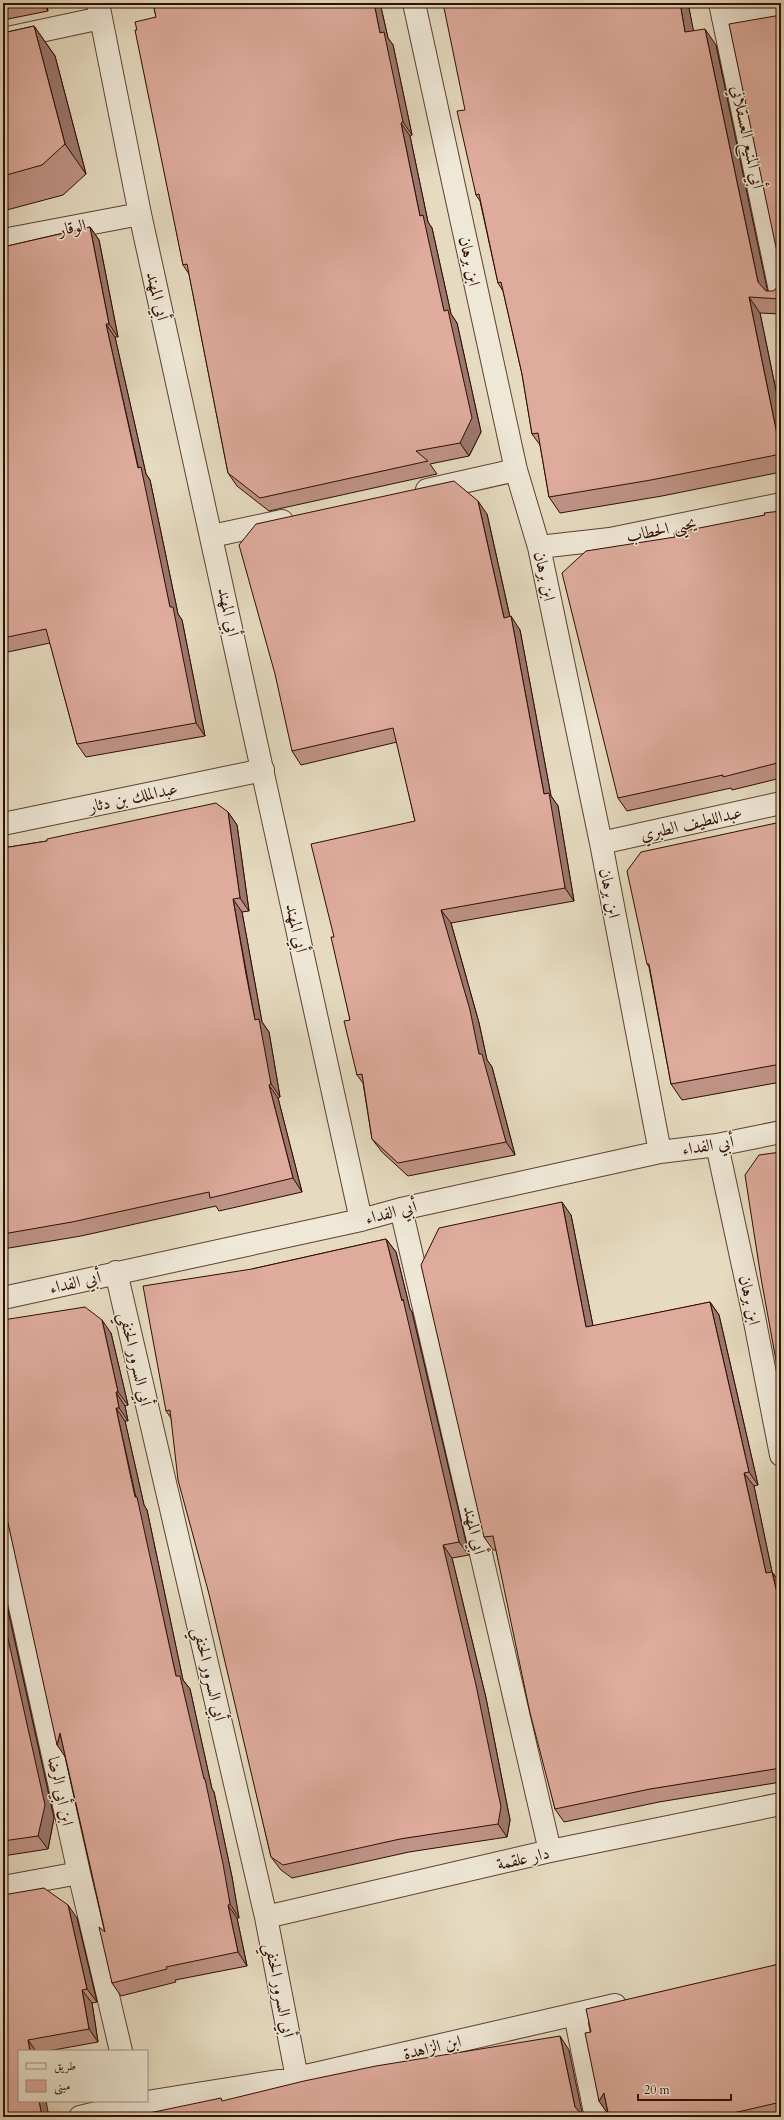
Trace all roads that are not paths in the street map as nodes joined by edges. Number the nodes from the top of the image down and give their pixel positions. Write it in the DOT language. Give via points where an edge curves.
graph roads {
  1 [pos="414,3"];
  2 [pos="781,7"];
  3 [pos="100,10"];
  4 [pos="721,11"];
  5 [pos="3,39"];
  6 [pos="140,214"];
  7 [pos="3,240"];
  8 [pos="781,295"];
  9 [pos="516,470"];
  10 [pos="407,494"];
  11 [pos="781,504"];
  12 [pos="298,518"];
  13 [pos="212,536"];
  14 [pos="539,548"];
  15 [pos="263,770"];
  16 [pos="781,803"];
  17 [pos="3,824"];
  18 [pos="601,843"];
  19 [pos="781,1132"];
  20 [pos="717,1145"];
  21 [pos="660,1152"];
  22 [pos="401,1209"];
  23 [pos="361,1220"];
  24 [pos="116,1272"];
  25 [pos="3,1298"];
  26 [pos="781,1455"];
  27 [pos="3,1530"];
  28 [pos="781,1804"];
  29 [pos="550,1851"];
  30 [pos="79,1873"];
  31 [pos="3,1887"];
  32 [pos="266,1917"];
  33 [pos="636,2000"];
  34 [pos="575,2015"];
  35 [pos="121,2050"];
  36 [pos="297,2078"];
  37 [pos="148,2100"];
  38 [pos="133,2102"];
  39 [pos="80,2117"];
  40 [pos="596,2117"];
  1 -- 9 [label="street, ابن برهان"];
  2 -- 4 [label="street"];
  3 -- 5 [label="street"];
  3 -- 6 [label="street, أبي المهند"];
  4 -- 8 [label="street, أبي المنيع العسقلاني"];
  6 -- 7 [label="street, الوقار"];
  6 -- 13 [label="street, أبي المهند"];
  9 -- 10 [label="street"];
  9 -- 14 [label="street, ابن برهان"];
  11 -- 14 [label="street, يحيى الحطاب" via="610,539"];
  12 -- 13 [label="street"];
  13 -- 15 [label="street, أبي المهند"];
  14 -- 18 [label="street, ابن برهان"];
  15 -- 17 [label="street, عبدالملك بن دثار"];
  15 -- 23 [label="street, أبي المهند"];
  16 -- 18 [label="street, عبداللطيف الطبري"];
  18 -- 21 [label="street, ابن برهان"];
  19 -- 20 [label="street, أبي الفداء"];
  20 -- 21 [label="street, أبي الفداء"];
  20 -- 26 [label="street, ابن برهان" via="754,1312"];
  21 -- 22 [label="street, أبي الفداء"];
  22 -- 23 [label="street, أبي الفداء"];
  22 -- 29 [label="street, أبي المهند"];
  23 -- 24 [label="street, أبي الفداء"];
  24 -- 25 [label="street, أبي الفداء"];
  24 -- 32 [label="street, أبي السرور الحنفي"];
  27 -- 30 [label="street, ابن أبي الرضا"];
  28 -- 29 [label="street, دار علقمة"];
  29 -- 32 [label="street, دار علقمة"];
  30 -- 31 [label="street"];
  30 -- 35 [label="street, ابن أبي الرضا"];
  32 -- 36 [label="street, أبي السرور الحنفي"];
  33 -- 34 [label="street, ابن الزاهدة"];
  34 -- 36 [label="street, ابن الزاهدة"];
  34 -- 40 [label="street"];
  36 -- 37 [label="street, ابن الزاهدة"];
  38 -- 39 [label="street, ابن الزاهدة"];
}
